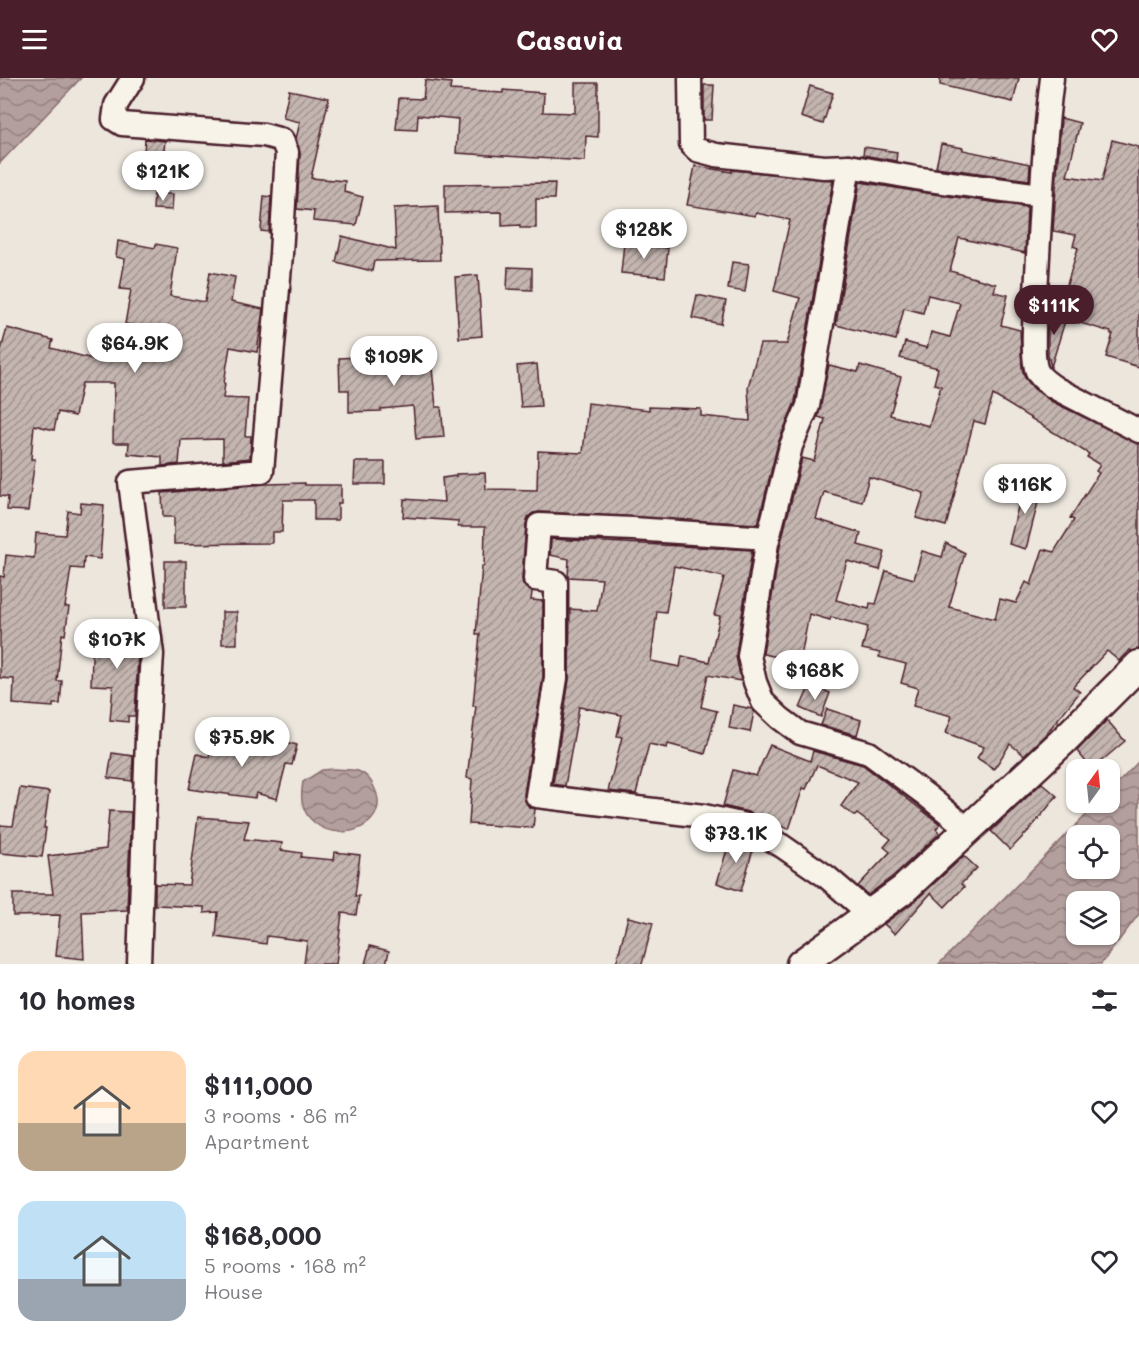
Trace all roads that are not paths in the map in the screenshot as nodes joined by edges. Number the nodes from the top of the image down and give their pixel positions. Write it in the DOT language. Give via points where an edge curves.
graph roads {
  1 [pos="133,78"];
  2 [pos="690,78"];
  3 [pos="1052,78"];
  4 [pos="849,166"];
  5 [pos="1041,195"];
  6 [pos="1139,431"];
  7 [pos="768,538"];
  8 [pos="1139,665"];
  9 [pos="968,829"];
  10 [pos="870,914"];
  11 [pos="139,964"];
  12 [pos="801,964"];
  1 -- 11 [label="street" via="116,105 114,119 122,124 272,136 282,140 287,152 262,471 130,482 152,654"];
  2 -- 4 [label="street" via="691,144 698,150 824,167"];
  3 -- 5 [label="street"];
  4 -- 5 [label="street"];
  4 -- 7 [label="street" via="808,406 791,447"];
  5 -- 6 [label="street" via="1036,370 1057,389"];
  7 -- 9 [label="street" via="749,656 763,702 800,733 869,753"];
  7 -- 10 [label="street" via="539,525 535,579 556,582 557,613 556,678 537,796 704,816 745,825 827,877"];
  8 -- 9 [label="street"];
  9 -- 10 [label="street" via="904,889"];
  10 -- 12 [label="street"];
}
